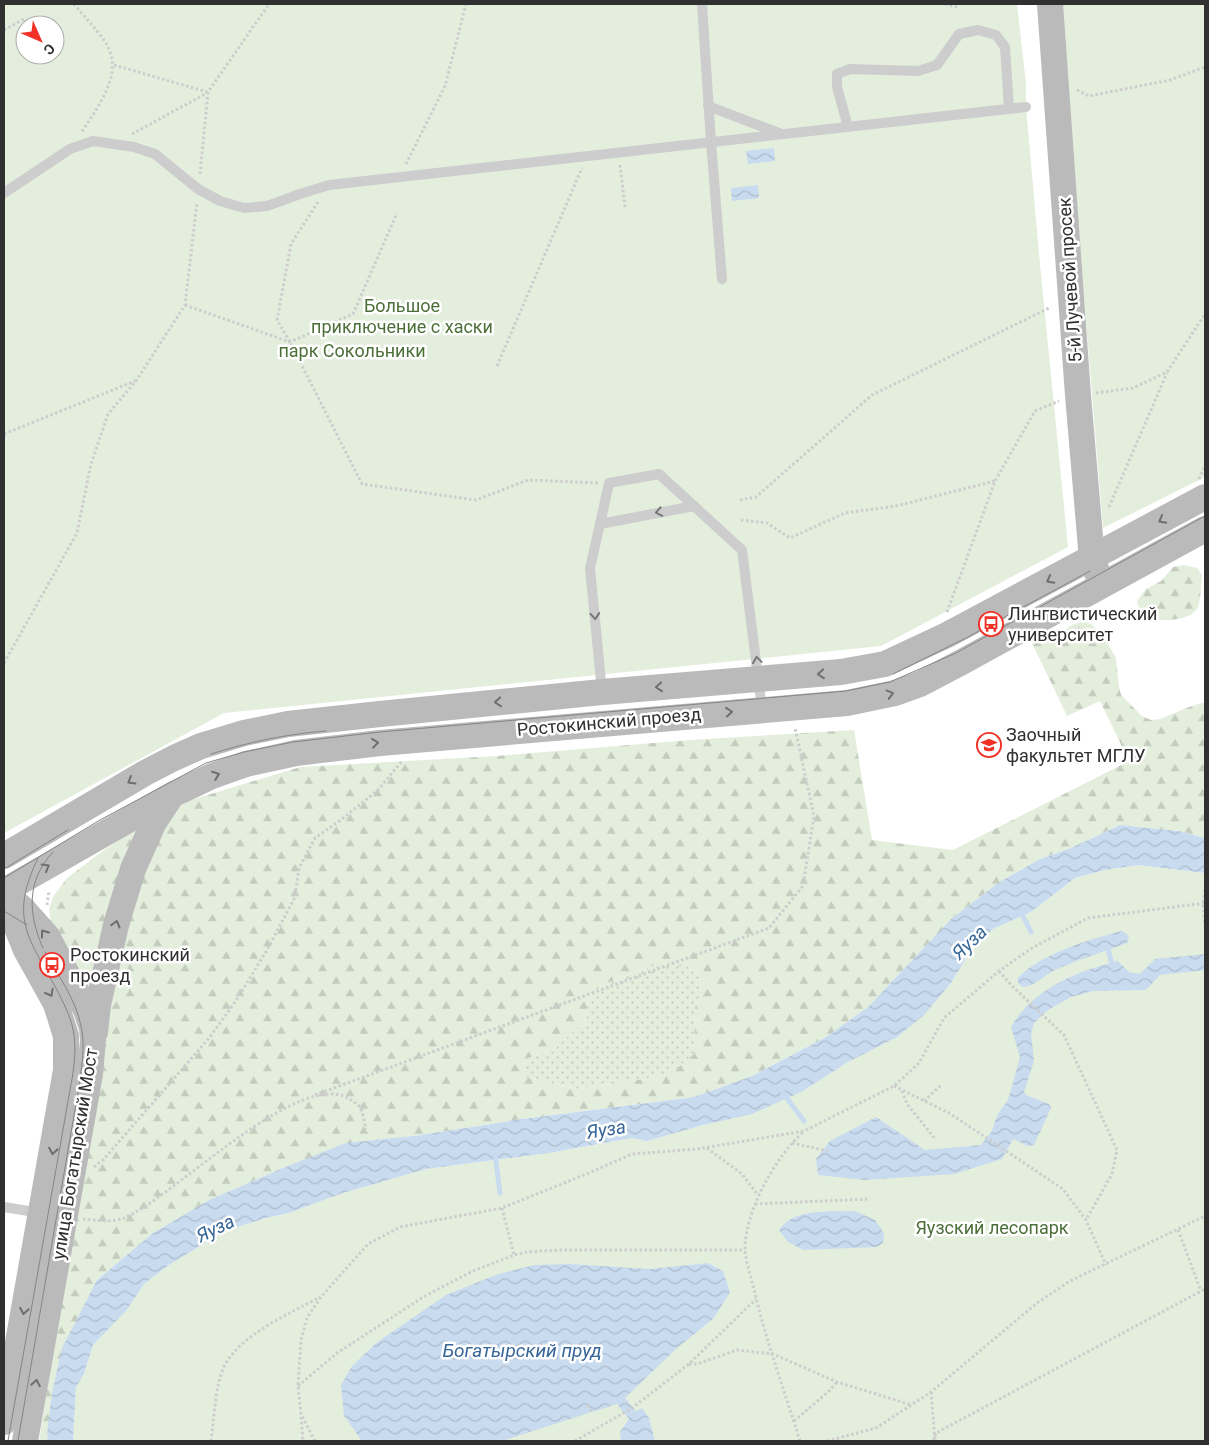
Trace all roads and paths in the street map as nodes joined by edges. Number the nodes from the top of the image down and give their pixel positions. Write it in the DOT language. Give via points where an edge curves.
graph roads {
  1 [pos="74,4"];
  2 [pos="268,4"];
  3 [pos="466,4"];
  4 [pos="702,4"];
  5 [pos="945,4"];
  6 [pos="1050,4"];
  7 [pos="957,8"];
  8 [pos="15,24"];
  9 [pos="4,30"];
  10 [pos="114,65"];
  11 [pos="1205,67"];
  12 [pos="1077,90"];
  13 [pos="208,92"];
  14 [pos="708,106"];
  15 [pos="1026,107"];
  16 [pos="1009,109"];
  17 [pos="848,127"];
  18 [pos="783,134"];
  19 [pos="711,142"];
  20 [pos="114,144"];
  21 [pos="70,149"];
  22 [pos="618,153"];
  23 [pos="588,156"];
  24 [pos="399,178"];
  25 [pos="329,186"];
  26 [pos="198,189"];
  27 [pos="4,192"];
  28 [pos="624,207"];
  29 [pos="397,213"];
  30 [pos="722,279"];
  31 [pos="185,305"];
  32 [pos="1054,306"];
  33 [pos="290,342"];
  34 [pos="497,366"];
  35 [pos="1167,372"];
  36 [pos="136,381"];
  37 [pos="4,434"];
  38 [pos="609,483"];
  39 [pos="1205,497"];
  40 [pos="740,500"];
  41 [pos="694,506"];
  42 [pos="1106,512"];
  43 [pos="741,520"];
  44 [pos="600,524"];
  45 [pos="1205,529"];
  46 [pos="1093,557"];
  47 [pos="1100,586"];
  48 [pos="945,617"];
  49 [pos="4,662"];
  50 [pos="759,679"];
  51 [pos="602,692"];
  52 [pos="762,709"];
  53 [pos="794,720"];
  54 [pos="404,758"];
  55 [pos="172,795"];
  56 [pos="4,856"];
  57 [pos="1205,890"];
  58 [pos="4,893"];
  59 [pos="1204,903"];
  60 [pos="1205,926"];
  61 [pos="4,930"];
  62 [pos="26,950"];
  63 [pos="999,971"];
  64 [pos="93,1040"];
  65 [pos="941,1085"];
  66 [pos="894,1086"];
  67 [pos="902,1090"];
  68 [pos="315,1095"];
  69 [pos="924,1101"];
  70 [pos="366,1129"];
  71 [pos="804,1131"];
  72 [pos="936,1140"];
  73 [pos="791,1142"];
  74 [pos="707,1148"];
  75 [pos="828,1151"];
  76 [pos="89,1170"];
  77 [pos="758,1195"];
  78 [pos="869,1199"];
  79 [pos="754,1204"];
  80 [pos="4,1207"];
  81 [pos="502,1208"];
  82 [pos="59,1216"];
  83 [pos="1205,1216"];
  84 [pos="1086,1220"];
  85 [pos="1178,1230"];
  86 [pos="745,1250"];
  87 [pos="514,1255"];
  88 [pos="1106,1265"];
  89 [pos="1205,1289"];
  90 [pos="1201,1291"];
  91 [pos="320,1297"];
  92 [pos="756,1298"];
  93 [pos="773,1354"];
  94 [pos="689,1364"];
  95 [pos="837,1382"];
  96 [pos="298,1386"];
  97 [pos="931,1392"];
  98 [pos="588,1405"];
  99 [pos="912,1405"];
  100 [pos="592,1412"];
  101 [pos="301,1414"];
  102 [pos="794,1421"];
  103 [pos="19,1431"];
  104 [pos="936,1433"];
  105 [pos="211,1441"];
  106 [pos="303,1441"];
  107 [pos="316,1441"];
  108 [pos="574,1441"];
  109 [pos="800,1441"];
  110 [pos="827,1441"];
  111 [pos="934,1441"];
  1 -- 10 [label="path" via="108,48"];
  2 -- 13 [label="path"];
  3 -- 24 [label="path" via="446,86"];
  4 -- 14 [label="lane"];
  5 -- 7 [label="path"];
  6 -- 46 [label="main road, 5-й Лучевой просек"];
  8 -- 9 [label="path"];
  10 -- 13 [label="path"];
  10 -- 21 [label="path" via="105,96"];
  11 -- 12 [label="path" via="1170,80 1089,96"];
  13 -- 20 [label="path"];
  13 -- 26 [label="path"];
  14 -- 18 [label="lane"];
  14 -- 19 [label="lane"];
  15 -- 16 [label="lane"];
  16 -- 17 [label="lane"];
  16 -- 17 [label="lane" via="1005,47 996,35 978,30 959,34 938,65 918,71 850,69 837,74 837,87"];
  17 -- 18 [label="lane"];
  18 -- 19 [label="lane"];
  19 -- 22 [label="lane"];
  19 -- 30 [label="lane"];
  20 -- 21 [label="lane" via="93,141"];
  20 -- 26 [label="lane" via="154,154"];
  21 -- 27 [label="lane"];
  22 -- 23 [label="lane"];
  22 -- 28 [label="path"];
  23 -- 24 [label="lane"];
  23 -- 34 [label="path"];
  24 -- 25 [label="lane"];
  25 -- 26 [label="lane" via="267,206 244,208 220,201"];
  25 -- 33 [label="path" via="291,244 277,320"];
  26 -- 31 [label="path"];
  29 -- 33 [label="path" via="353,314"];
  31 -- 33 [label="path"];
  31 -- 36 [label="path"];
  32 -- 40 [label="path" via="872,395 756,497"];
  33 -- 38 [label="path" via="362,484 476,500 528,480"];
  35 -- 42 [label="path"];
  36 -- 37 [label="path"];
  36 -- 49 [label="path" via="108,414 91,464 76,532"];
  38 -- 41 [label="lane" via="659,474"];
  38 -- 44 [label="lane"];
  39 -- 46 [label="main road, Ростокинский проезд, one-way"];
  41 -- 44 [label="lane, one-way"];
  50 -- 41 [label="lane, one-way" via="742,550"];
  43 -- 48 [label="path" via="766,523 790,538 845,513 896,506 995,481"];
  44 -- 51 [label="lane, one-way" via="590,568"];
  45 -- 47 [label="main road, Ростокинский проезд"];
  46 -- 47 [label="main road, 5-й Лучевой просек"];
  46 -- 50 [label="main road, Ростокинский проезд, one-way" via="884,664 841,672"];
  52 -- 47 [label="main road, Ростокинский проезд, one-way" via="848,703 920,684"];
  50 -- 51 [label="main road, Ростокинский проезд, one-way"];
  50 -- 52 [label="lane"];
  51 -- 56 [label="main road, Ростокинский проезд, one-way" via="298,723 230,737 201,746 145,773"];
  55 -- 52 [label="main road, Ростокинский проезд, one-way" via="246,764 296,753 380,742"];
  53 -- 68 [label="path" via="814,816 803,886 769,928"];
  54 -- 76 [label="path" via="378,790 315,838 299,868 295,897 237,999 210,1037 103,1160"];
  58 -- 55 [label="main road, Ростокинский проезд, one-way"];
  64 -- 55 [label="main road, one-way" via="116,926 133,868 154,822"];
  57 -- 59 [label="path"];
  58 -- 62 [label="main road, улица Богатырский Мост"];
  64 -- 58 [label="main road, улица Богатырский Мост, one-way" via="86,1010 47,936"];
  59 -- 60 [label="path"];
  59 -- 63 [label="path" via="1088,918 1032,948"];
  61 -- 62 [label="main road"];
  62 -- 82 [label="main road, улица Богатырский Мост, one-way" via="56,1004 66,1036"];
  63 -- 66 [label="path" via="944,1018 919,1062"];
  63 -- 84 [label="path" via="1064,1035 1117,1150 1112,1174"];
  64 -- 82 [label="main road, улица Богатырский Мост" via="90,1074"];
  65 -- 69 [label="path"];
  66 -- 67 [label="path"];
  66 -- 71 [label="path"];
  67 -- 69 [label="path"];
  67 -- 72 [label="path" via="907,1104"];
  68 -- 70 [label="path" via="344,1094 360,1106"];
  68 -- 82 [label="path" via="268,1117 150,1204 123,1219"];
  69 -- 84 [label="path" via="949,1113 1063,1189"];
  71 -- 73 [label="path"];
  71 -- 74 [label="path"];
  73 -- 75 [label="path"];
  73 -- 77 [label="path"];
  74 -- 77 [label="path" via="742,1174"];
  74 -- 81 [label="path" via="632,1154"];
  77 -- 79 [label="path"];
  78 -- 79 [label="path"];
  79 -- 86 [label="path" via="747,1226"];
  80 -- 82 [label="lane"];
  81 -- 87 [label="path"];
  81 -- 91 [label="path" via="400,1227 368,1244"];
  82 -- 103 [label="main road, улица Богатырский Мост"];
  83 -- 85 [label="path"];
  84 -- 88 [label="path"];
  85 -- 88 [label="path"];
  85 -- 90 [label="path"];
  86 -- 87 [label="path" via="560,1250"];
  86 -- 92 [label="path"];
  87 -- 96 [label="path" via="473,1271 425,1296 336,1353"];
  88 -- 97 [label="path" via="1070,1281 1037,1303"];
  89 -- 90 [label="path"];
  90 -- 104 [label="path"];
  91 -- 96 [label="path" via="307,1318 301,1340"];
  91 -- 105 [label="path" via="250,1337 235,1351 223,1370"];
  92 -- 93 [label="path"];
  92 -- 94 [label="path"];
  93 -- 94 [label="path" via="737,1350"];
  93 -- 95 [label="path"];
  93 -- 102 [label="path"];
  94 -- 108 [label="path" via="625,1413"];
  95 -- 99 [label="path"];
  95 -- 102 [label="path"];
  96 -- 101 [label="path"];
  97 -- 99 [label="path"];
  97 -- 104 [label="path"];
  98 -- 100 [label="path"];
  99 -- 110 [label="path" via="876,1428"];
  101 -- 106 [label="path"];
  101 -- 107 [label="path"];
  102 -- 109 [label="path"];
  104 -- 111 [label="path"];
}
